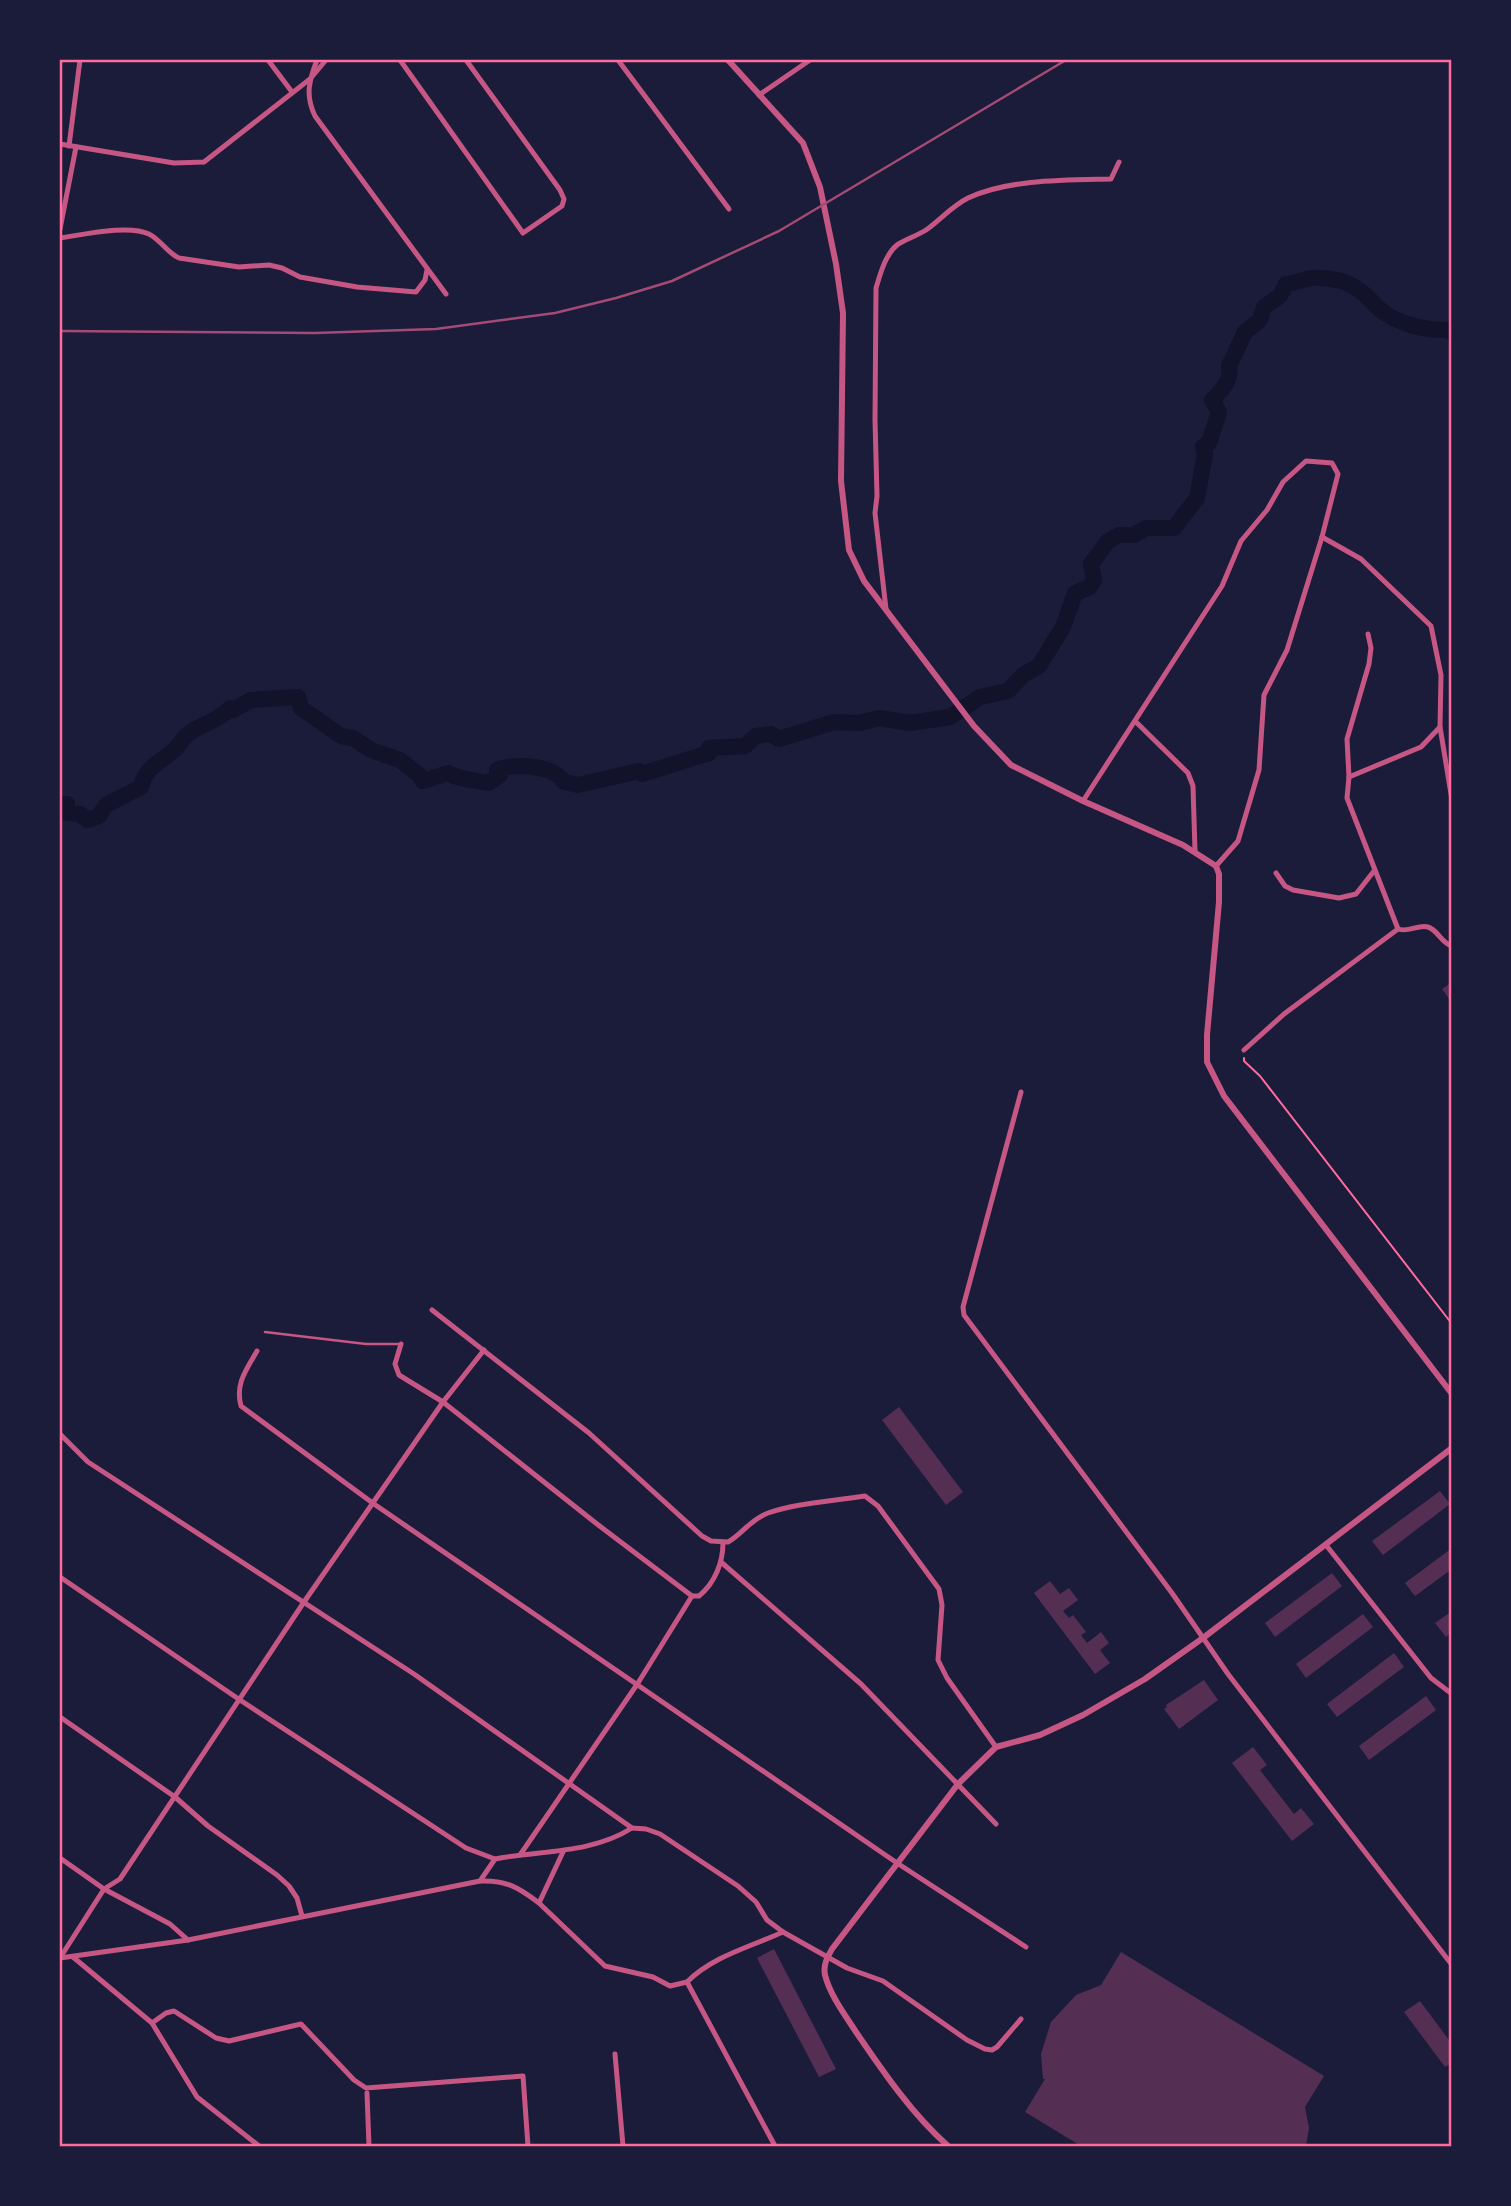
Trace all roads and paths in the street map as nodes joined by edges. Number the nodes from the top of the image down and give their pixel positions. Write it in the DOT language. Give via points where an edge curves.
graph roads {
  1 [pos="80,60"];
  2 [pos="268,60"];
  3 [pos="317,60"];
  4 [pos="326,60"];
  5 [pos="400,60"];
  6 [pos="466,60"];
  7 [pos="618,60"];
  8 [pos="728,60"];
  9 [pos="810,60"];
  10 [pos="310,79"];
  11 [pos="292,92"];
  12 [pos="759,95"];
  13 [pos="60,144"];
  14 [pos="72,147"];
  15 [pos="1119,162"];
  16 [pos="729,209"];
  17 [pos="60,229"];
  18 [pos="60,238"];
  19 [pos="427,270"];
  20 [pos="446,294"];
  21 [pos="1322,537"];
  22 [pos="886,612"];
  23 [pos="1368,634"];
  24 [pos="1135,721"];
  25 [pos="1440,727"];
  26 [pos="1349,777"];
  27 [pos="1451,800"];
  28 [pos="1083,801"];
  29 [pos="1195,851"];
  30 [pos="1216,866"];
  31 [pos="1374,871"];
  32 [pos="1276,873"];
  33 [pos="1398,929"];
  34 [pos="1451,946"];
  35 [pos="1244,1050"];
  36 [pos="1021,1092"];
  37 [pos="432,1310"];
  38 [pos="1451,1324"];
  39 [pos="264,1332"];
  40 [pos="401,1344"];
  41 [pos="484,1350"];
  42 [pos="257,1351"];
  43 [pos="1451,1394"];
  44 [pos="443,1402"];
  45 [pos="60,1434"];
  46 [pos="1451,1448"];
  47 [pos="374,1504"];
  48 [pos="723,1543"];
  49 [pos="1326,1545"];
  50 [pos="721,1562"];
  51 [pos="60,1577"];
  52 [pos="691,1596"];
  53 [pos="304,1602"];
  54 [pos="1203,1638"];
  55 [pos="638,1684"];
  56 [pos="1451,1694"];
  57 [pos="240,1699"];
  58 [pos="60,1717"];
  59 [pos="996,1747"];
  60 [pos="570,1783"];
  61 [pos="958,1784"];
  62 [pos="175,1797"];
  63 [pos="996,1824"];
  64 [pos="632,1828"];
  65 [pos="563,1852"];
  66 [pos="520,1854"];
  67 [pos="60,1858"];
  68 [pos="495,1859"];
  69 [pos="897,1863"];
  70 [pos="480,1881"];
  71 [pos="104,1889"];
  72 [pos="539,1903"];
  73 [pos="302,1916"];
  74 [pos="783,1932"];
  75 [pos="188,1940"];
  76 [pos="1026,1947"];
  77 [pos="73,1957"];
  78 [pos="828,1957"];
  79 [pos="60,1958"];
  80 [pos="1451,1965"];
  81 [pos="687,1982"];
  82 [pos="1021,2019"];
  83 [pos="152,2023"];
  84 [pos="615,2054"];
  85 [pos="368,2093"];
  86 [pos="259,2147"];
  87 [pos="369,2147"];
  88 [pos="528,2147"];
  89 [pos="623,2147"];
  90 [pos="775,2147"];
  91 [pos="948,2147"];
  1 -- 14 [label="street"];
  2 -- 11 [label="street"];
  3 -- 10 [label="street"];
  4 -- 10 [label="street"];
  5 -- 6 [label="street" via="523,233 564,200"];
  7 -- 16 [label="street"];
  8 -- 12 [label="street"];
  9 -- 12 [label="street"];
  10 -- 11 [label="street"];
  10 -- 19 [label="street" via="307,95 315,117"];
  11 -- 14 [label="street" via="204,162 174,163"];
  12 -- 22 [label="street" via="803,143 820,187 843,313 841,481 849,550"];
  13 -- 14 [label="street"];
  14 -- 17 [label="street"];
  15 -- 22 [label="street" via="1111,179 1006,187 970,197 925,231 896,246 882,269 876,288 875,513"];
  18 -- 19 [label="street" via="144,232 179,258 239,267 269,265 300,277 381,289 416,292"];
  19 -- 20 [label="street"];
  21 -- 24 [label="street" via="1338,474 1332,463 1306,461 1283,482 1241,541 1222,586"];
  21 -- 25 [label="street" via="1361,559 1431,626 1441,675"];
  21 -- 30 [label="street" via="1287,650 1264,695 1259,770 1238,841"];
  22 -- 28 [label="street" via="974,726 1011,765"];
  23 -- 26 [label="street" via="1369,664 1347,739"];
  24 -- 28 [label="street"];
  24 -- 29 [label="street" via="1188,773 1193,786"];
  25 -- 26 [label="street" via="1421,747"];
  25 -- 27 [label="street"];
  26 -- 31 [label="street" via="1347,798"];
  28 -- 29 [label="street"];
  29 -- 30 [label="street"];
  30 -- 43 [label="street" via="1219,902 1208,1062 1224,1097"];
  31 -- 32 [label="street" via="1356,894 1339,898 1293,890"];
  31 -- 33 [label="street"];
  33 -- 34 [label="street" via="1425,926"];
  33 -- 35 [label="street" via="1284,1014"];
  35 -- 38 [label="path" via="1244,1061"];
  36 -- 54 [label="street" via="963,1311"];
  37 -- 41 [label="street"];
  39 -- 40 [label="lane"];
  40 -- 44 [label="street" via="395,1364 399,1375"];
  41 -- 44 [label="street"];
  41 -- 48 [label="street" via="589,1433 702,1535"];
  42 -- 47 [label="street" via="239,1384 241,1406"];
  44 -- 47 [label="street"];
  44 -- 52 [label="street"];
  45 -- 53 [label="street" via="88,1462"];
  46 -- 49 [label="street"];
  47 -- 53 [label="street"];
  47 -- 55 [label="street"];
  48 -- 50 [label="street"];
  48 -- 59 [label="street" via="754,1520 783,1509 865,1496 878,1506 939,1589 938,1660"];
  49 -- 54 [label="street"];
  49 -- 56 [label="street" via="1431,1678"];
  50 -- 52 [label="street" via="708,1588"];
  50 -- 61 [label="street" via="861,1684"];
  51 -- 57 [label="street"];
  52 -- 55 [label="street"];
  53 -- 57 [label="street"];
  53 -- 60 [label="street"];
  54 -- 59 [label="street" via="1083,1715 1040,1735"];
  54 -- 80 [label="street"];
  55 -- 60 [label="street"];
  55 -- 69 [label="street"];
  57 -- 62 [label="street"];
  57 -- 68 [label="street" via="466,1848"];
  58 -- 62 [label="street"];
  59 -- 61 [label="street"];
  60 -- 64 [label="street"];
  60 -- 66 [label="street"];
  61 -- 63 [label="street"];
  61 -- 69 [label="street"];
  62 -- 71 [label="street" via="120,1879"];
  62 -- 73 [label="street" via="289,1886"];
  64 -- 65 [label="street"];
  64 -- 74 [label="street" via="660,1834 738,1886"];
  65 -- 66 [label="street"];
  65 -- 72 [label="street"];
  66 -- 68 [label="street"];
  67 -- 71 [label="street"];
  68 -- 70 [label="street"];
  69 -- 76 [label="street"];
  69 -- 78 [label="street"];
  70 -- 72 [label="street" via="501,1880"];
  70 -- 73 [label="street"];
  71 -- 75 [label="street" via="170,1924"];
  71 -- 79 [label="street"];
  72 -- 81 [label="street" via="604,1966 653,1976 670,1986"];
  73 -- 75 [label="street"];
  74 -- 78 [label="street"];
  74 -- 81 [label="street" via="713,1962"];
  75 -- 77 [label="street"];
  77 -- 79 [label="street"];
  77 -- 83 [label="street"];
  78 -- 82 [label="street" via="883,1981 985,2049 997,2047"];
  78 -- 91 [label="street" via="825,1974 847,2018 912,2108"];
  81 -- 90 [label="street"];
  83 -- 86 [label="street" via="197,2097"];
  83 -- 88 [label="street" via="174,2011 216,2038 229,2041 301,2024 366,2088 523,2076"];
  84 -- 89 [label="street"];
  85 -- 87 [label="street"];
}
